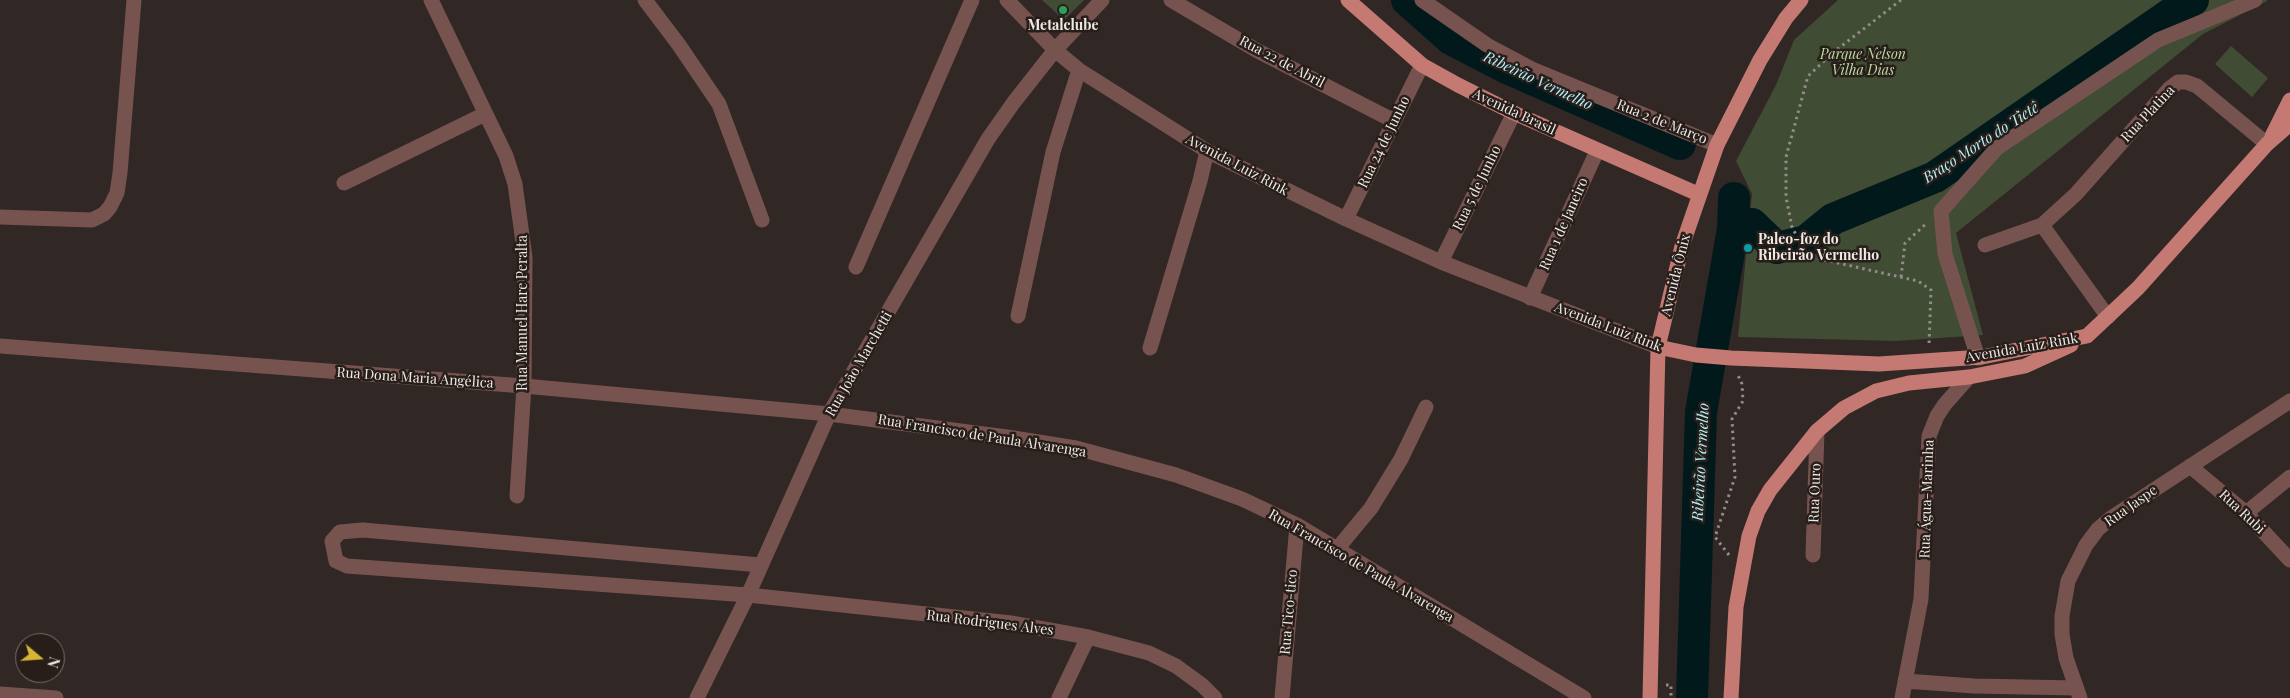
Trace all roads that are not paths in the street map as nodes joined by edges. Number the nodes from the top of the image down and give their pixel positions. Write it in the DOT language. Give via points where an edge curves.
graph roads {
  1 [pos="134,0"];
  2 [pos="431,0"];
  3 [pos="645,0"];
  4 [pos="972,0"];
  5 [pos="1006,0"];
  6 [pos="1102,0"];
  7 [pos="1171,0"];
  8 [pos="1348,0"];
  9 [pos="1422,0"];
  10 [pos="1801,0"];
  11 [pos="2255,0"];
  12 [pos="1055,50"];
  13 [pos="1422,65"];
  14 [pos="1078,70"];
  15 [pos="2290,100"];
  16 [pos="486,114"];
  17 [pos="1514,114"];
  18 [pos="1394,121"];
  19 [pos="2290,124"];
  20 [pos="2267,144"];
  21 [pos="1718,145"];
  22 [pos="1207,151"];
  23 [pos="1597,151"];
  24 [pos="344,183"];
  25 [pos="1698,194"];
  26 [pos="0,217"];
  27 [pos="1346,219"];
  28 [pos="762,220"];
  29 [pos="2042,225"];
  30 [pos="1985,245"];
  31 [pos="1441,262"];
  32 [pos="856,266"];
  33 [pos="1530,298"];
  34 [pos="1018,316"];
  35 [pos="2108,317"];
  36 [pos="2087,336"];
  37 [pos="0,346"];
  38 [pos="1658,347"];
  39 [pos="1150,348"];
  40 [pos="1978,358"];
  41 [pos="1969,377"];
  42 [pos="524,386"];
  43 [pos="2290,401"];
  44 [pos="1426,407"];
  45 [pos="829,414"];
  46 [pos="1817,431"];
  47 [pos="2190,466"];
  48 [pos="2290,477"];
  49 [pos="517,496"];
  50 [pos="2246,513"];
  51 [pos="1297,525"];
  52 [pos="1337,549"];
  53 [pos="1813,555"];
  54 [pos="2290,560"];
  55 [pos="760,565"];
  56 [pos="748,595"];
  57 [pos="1088,637"];
  58 [pos="1905,681"];
  59 [pos="2078,693"];
  60 [pos="0,694"];
  61 [pos="56,698"];
  62 [pos="697,698"];
  63 [pos="1059,698"];
  64 [pos="1215,698"];
  65 [pos="1282,698"];
  66 [pos="1584,698"];
  67 [pos="1650,698"];
  68 [pos="1731,698"];
  69 [pos="1902,698"];
  1 -- 26 [label="street" via="120,179 110,208 92,220"];
  2 -- 16 [label="street, Rua Manuel Hare Peralta"];
  3 -- 28 [label="street" via="719,104"];
  4 -- 32 [label="street"];
  5 -- 12 [label="street, Avenida Luiz Rink"];
  6 -- 12 [label="street"];
  7 -- 18 [label="street, Rua 22 de Abril" via="1256,50"];
  8 -- 13 [label="main road, Avenida Brasil"];
  9 -- 21 [label="street, Rua 2 de Março" via="1487,45 1534,70"];
  10 -- 21 [label="main road, Avenida Ônix" via="1760,60"];
  11 -- 40 [label="street" via="2158,40 1997,148 1941,212 1945,254"];
  12 -- 14 [label="street, Avenida Luiz Rink"];
  12 -- 45 [label="street, Rua João Marchetti" via="988,139"];
  13 -- 17 [label="main road, Avenida Brasil"];
  13 -- 18 [label="street, Rua 24 de Junho"];
  14 -- 22 [label="street, Avenida Luiz Rink"];
  14 -- 34 [label="street" via="1053,152"];
  15 -- 20 [label="main road"];
  16 -- 24 [label="street"];
  16 -- 42 [label="street, Rua Manuel Hare Peralta" via="508,163 521,218 525,257"];
  17 -- 23 [label="main road, Avenida Brasil"];
  17 -- 31 [label="street, Rua 5 de Junho"];
  18 -- 27 [label="street, Rua 24 de Junho"];
  19 -- 20 [label="main road, Avenida Luiz Rink"];
  20 -- 29 [label="street, Rua Platina" via="2197,86 2178,82 2076,194"];
  20 -- 35 [label="main road, Avenida Luiz Rink"];
  21 -- 25 [label="main road, Avenida Ônix"];
  22 -- 27 [label="street, Avenida Luiz Rink"];
  22 -- 39 [label="street"];
  23 -- 25 [label="main road, Avenida Brasil"];
  23 -- 33 [label="street, Rua 1 de Janeiro"];
  25 -- 38 [label="main road, Avenida Ônix"];
  27 -- 31 [label="street, Avenida Luiz Rink"];
  29 -- 30 [label="street, Rua Platina"];
  29 -- 35 [label="street"];
  31 -- 33 [label="street, Avenida Luiz Rink"];
  33 -- 38 [label="street, Avenida Luiz Rink"];
  35 -- 36 [label="main road, Avenida Luiz Rink"];
  36 -- 40 [label="main road, Avenida Luiz Rink"];
  36 -- 41 [label="main road" via="2025,366"];
  37 -- 42 [label="street, Rua Dona Maria Angélica"];
  38 -- 40 [label="main road, Avenida Luiz Rink" via="1731,358 1879,364"];
  38 -- 67 [label="main road, Avenida Ônix"];
  41 -- 46 [label="main road" via="1909,383 1876,391 1844,408"];
  41 -- 58 [label="street, Rua Água-Marinha" via="1945,404 1929,436 1925,567 1917,629"];
  42 -- 45 [label="street, Rua Dona Maria Angélica"];
  42 -- 49 [label="street, Rua Manuel Hare Peralta"];
  43 -- 47 [label="street, Rua Jaspe"];
  44 -- 52 [label="street" via="1401,459 1371,508"];
  45 -- 51 [label="street, Rua Francisco de Paula Alvarenga" via="1076,448 1176,475"];
  45 -- 55 [label="street, Rua João Marchetti"];
  46 -- 53 [label="street, Rua Ouro"];
  46 -- 68 [label="main road" via="1770,490 1749,536 1736,607"];
  47 -- 50 [label="street, Rua Rubi"];
  47 -- 59 [label="street, Rua Jaspe" via="2111,518 2098,529 2076,561 2064,597 2062,634"];
  48 -- 50 [label="street"];
  50 -- 54 [label="street, Rua Rubi"];
  51 -- 52 [label="street, Rua Francisco de Paula Alvarenga"];
  51 -- 65 [label="street, Rua Tico-tico"];
  52 -- 66 [label="street, Rua Francisco de Paula Alvarenga"];
  55 -- 56 [label="street, Rua João Marchetti"];
  55 -- 56 [label="street, Rua Rodrigues Alves" via="363,530 340,532 332,541 336,561 347,566"];
  56 -- 57 [label="street, Rua Rodrigues Alves" via="1011,623"];
  56 -- 62 [label="street, Rua João Marchetti"];
  57 -- 63 [label="street"];
  57 -- 64 [label="street, Rua Rodrigues Alves" via="1149,653 1176,666 1202,684"];
  58 -- 59 [label="street"];
  58 -- 69 [label="street, Rua Água-Marinha"];
  60 -- 61 [label="street"];
}
